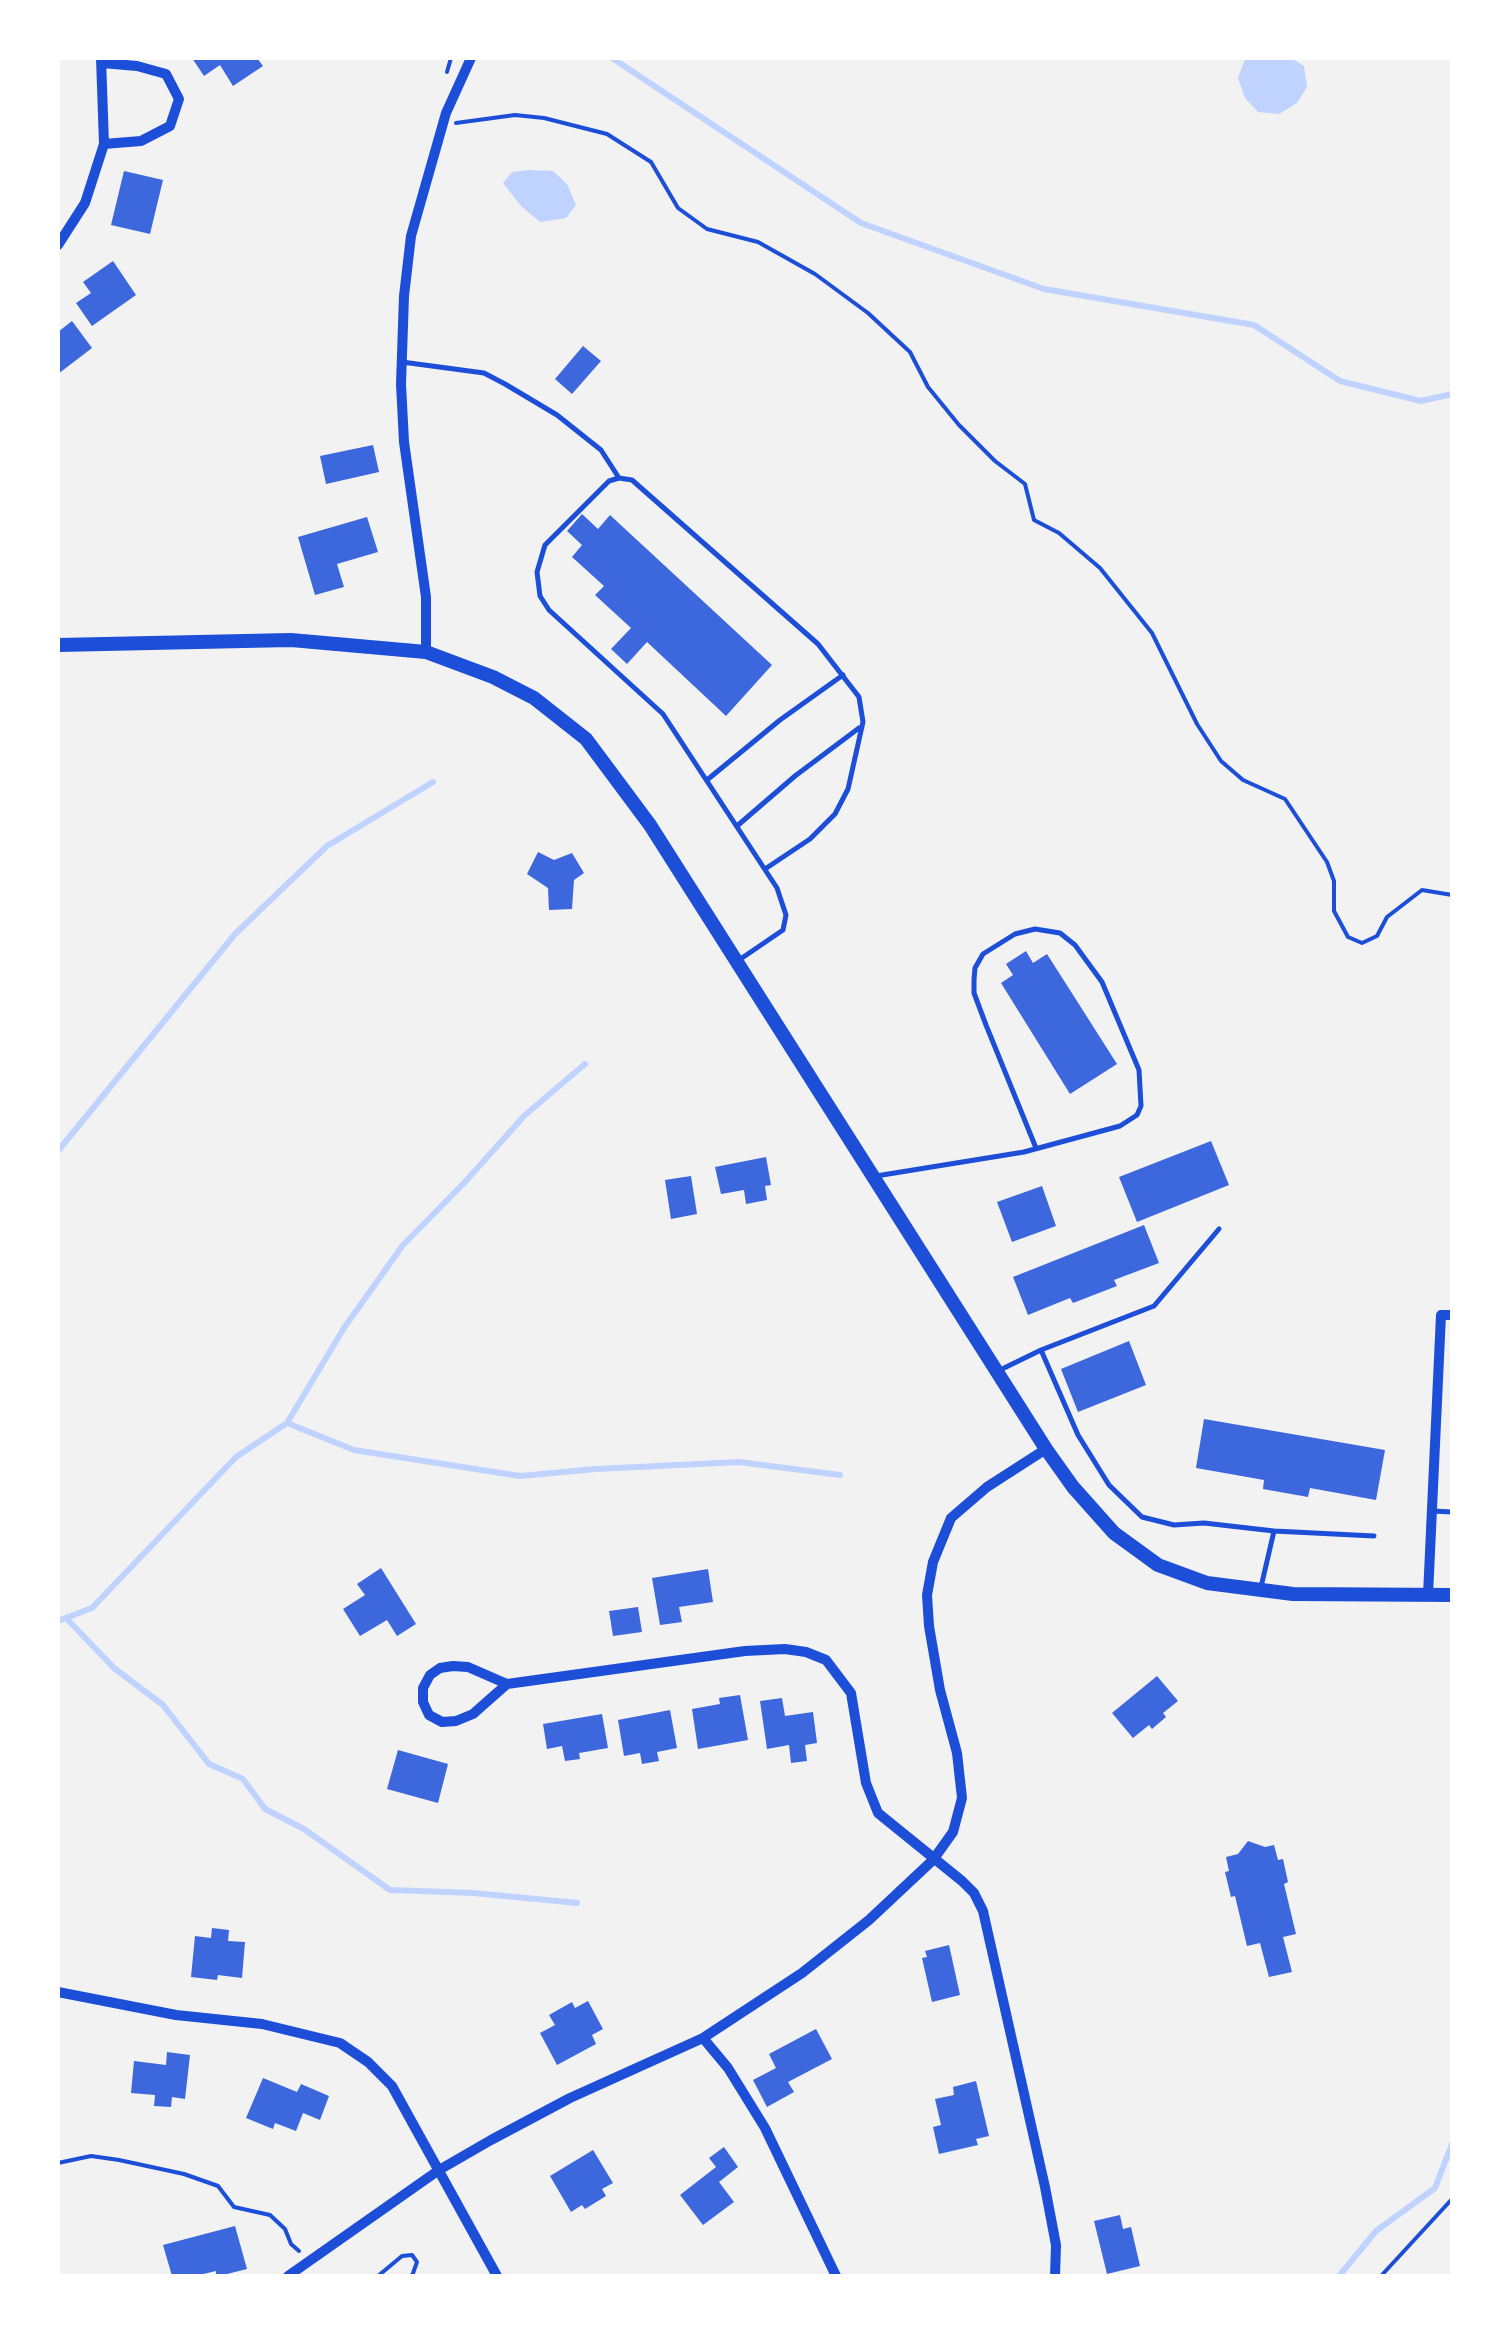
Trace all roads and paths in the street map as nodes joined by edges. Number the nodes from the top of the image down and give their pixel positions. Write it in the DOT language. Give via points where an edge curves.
graph roads {
  1 [pos="471,58"];
  2 [pos="102,60"];
  3 [pos="456,123"];
  4 [pos="104,144"];
  5 [pos="58,246"];
  6 [pos="402,362"];
  7 [pos="619,478"];
  8 [pos="58,644"];
  9 [pos="426,652"];
  10 [pos="843,674"];
  11 [pos="862,726"];
  12 [pos="706,780"];
  13 [pos="737,826"];
  14 [pos="765,869"];
  15 [pos="1452,895"];
  16 [pos="736,962"];
  17 [pos="1036,1148"];
  18 [pos="873,1177"];
  19 [pos="1220,1230"];
  20 [pos="1452,1316"];
  21 [pos="1041,1350"];
  22 [pos="997,1372"];
  23 [pos="1046,1449"];
  24 [pos="1432,1511"];
  25 [pos="1452,1512"];
  26 [pos="1274,1531"];
  27 [pos="1374,1536"];
  28 [pos="1260,1590"];
  29 [pos="1428,1595"];
  30 [pos="1452,1595"];
  31 [pos="507,1684"];
  32 [pos="932,1860"];
  33 [pos="58,1992"];
  34 [pos="703,2038"];
  35 [pos="58,2162"];
  36 [pos="439,2170"];
  37 [pos="1452,2200"];
  38 [pos="302,2255"];
  39 [pos="288,2276"];
  40 [pos="378,2276"];
  41 [pos="412,2276"];
  42 [pos="497,2276"];
  43 [pos="836,2276"];
  44 [pos="1055,2276"];
  45 [pos="1381,2276"];
  1 -- 6 [label="street" via="446,113 411,236"];
  2 -- 4 [label="street"];
  2 -- 4 [label="street" via="166,74 179,98 170,126 141,141"];
  3 -- 15 [label="path" via="515,115 607,134 652,162 678,208 706,229 758,242 868,313 910,352 959,425 1025,484 1034,520 1100,568 1152,633 1221,761 1243,780 1285,798 1327,862 1334,911 1348,937 1362,943 1377,936 1387,917 1422,890"];
  4 -- 5 [label="street" via="86,203"];
  6 -- 7 [label="lane" via="484,373 505,384 601,450"];
  6 -- 9 [label="street"];
  7 -- 10 [label="lane" via="646,492 818,644"];
  7 -- 12 [label="lane" via="545,544 540,596 663,714"];
  8 -- 9 [label="main road" via="291,640"];
  9 -- 16 [label="main road" via="534,698 586,739 650,825"];
  10 -- 11 [label="lane" via="859,697"];
  10 -- 12 [label="lane"];
  11 -- 13 [label="lane"];
  11 -- 14 [label="lane" via="848,789 835,814"];
  12 -- 13 [label="lane"];
  13 -- 14 [label="lane"];
  14 -- 16 [label="lane" via="784,906 782,930"];
  16 -- 18 [label="main road"];
  17 -- 17 [label="lane" via="1120,1126 1141,1106 1139,1070 1102,982 1076,945 1060,933 1035,929 983,954 974,993"];
  17 -- 18 [label="lane"];
  18 -- 22 [label="main road"];
  19 -- 21 [label="lane" via="1154,1306"];
  20 -- 24 [label="street" via="1441,1315"];
  21 -- 22 [label="lane"];
  21 -- 26 [label="lane" via="1078,1435 1109,1485 1142,1516 1174,1525"];
  22 -- 23 [label="main road"];
  23 -- 28 [label="main road" via="1114,1532 1158,1565 1207,1583"];
  23 -- 32 [label="street" via="951,1518 933,1562 929,1626 962,1798 953,1832"];
  24 -- 25 [label="lane"];
  24 -- 29 [label="street"];
  26 -- 27 [label="lane"];
  26 -- 28 [label="lane"];
  28 -- 29 [label="main road"];
  29 -- 30 [label="main road"];
  31 -- 31 [label="street" via="468,1667 440,1668 423,1688 423,1702 429,1715 456,1721"];
  31 -- 32 [label="street" via="745,1650 785,1649 826,1660 851,1693 866,1783 878,1813"];
  32 -- 34 [label="street" via="856,1931"];
  32 -- 44 [label="street" via="962,1881 983,1911 1045,2188"];
  33 -- 36 [label="street" via="340,2043 392,2086"];
  34 -- 36 [label="street" via="570,2098"];
  34 -- 43 [label="street" via="764,2128"];
  35 -- 38 [label="path" via="119,2160 218,2186 234,2207 270,2215"];
  36 -- 39 [label="street"];
  36 -- 42 [label="street"];
  37 -- 45 [label="path"];
  40 -- 41 [label="path" via="412,2255"];
}
